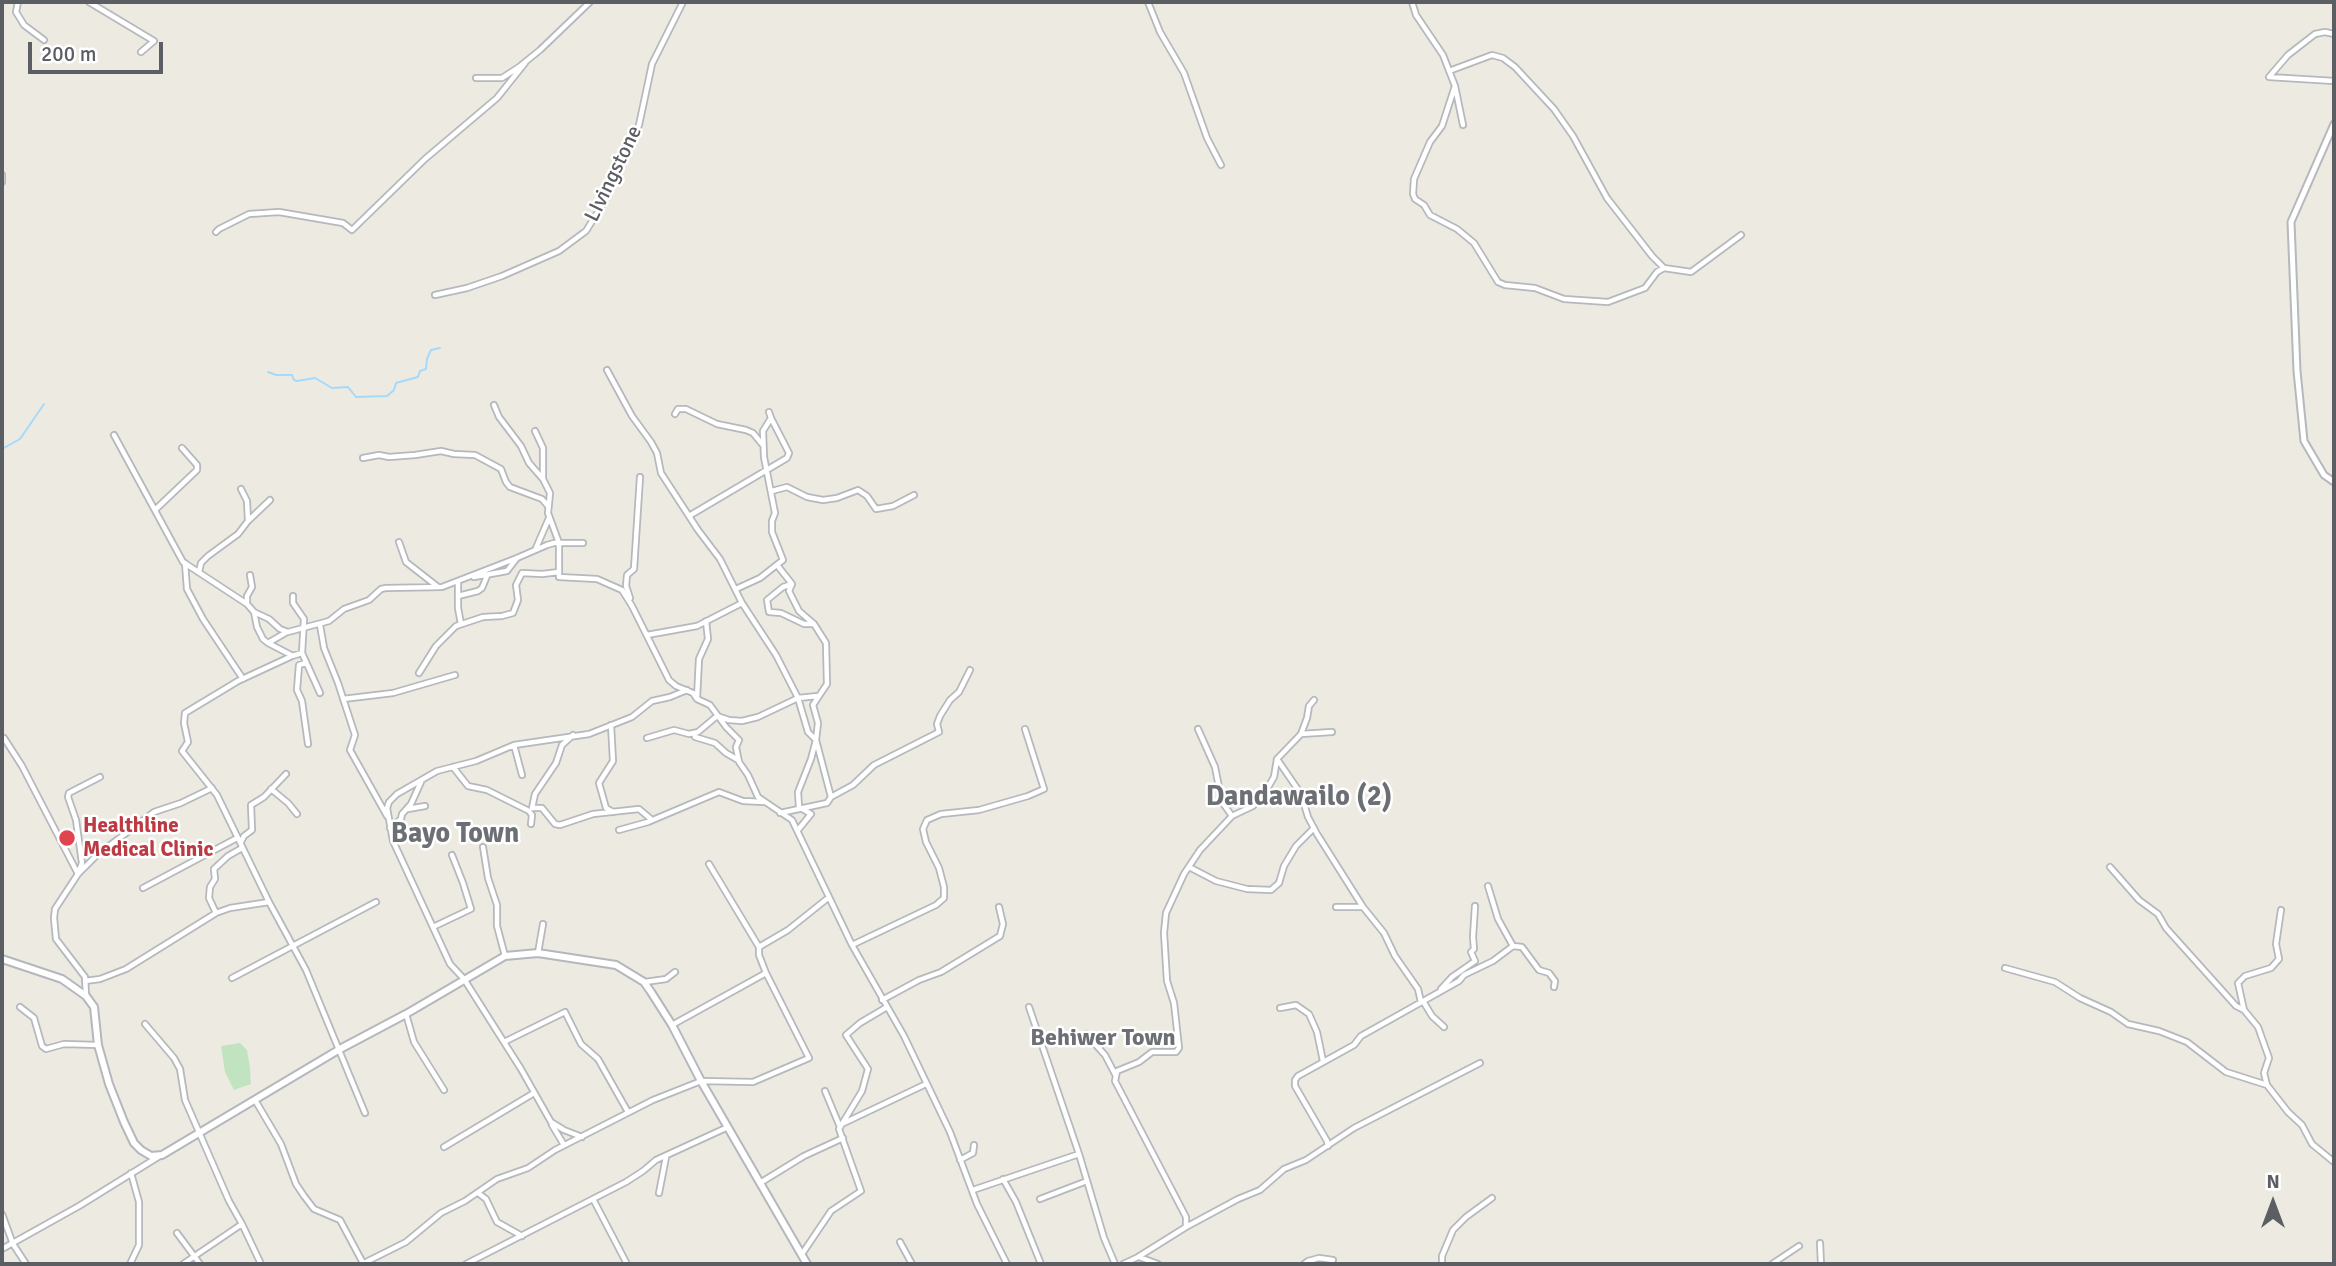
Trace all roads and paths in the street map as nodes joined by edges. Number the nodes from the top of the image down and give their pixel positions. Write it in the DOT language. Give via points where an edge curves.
graph roads {
  1 [pos="18,2"];
  2 [pos="89,2"];
  3 [pos="590,2"];
  4 [pos="683,2"];
  5 [pos="1148,2"];
  6 [pos="1412,2"];
  7 [pos="2334,34"];
  8 [pos="44,40"];
  9 [pos="141,52"];
  10 [pos="525,63"];
  11 [pos="1449,71"];
  12 [pos="476,78"];
  13 [pos="2334,81"];
  14 [pos="1455,86"];
  15 [pos="2334,124"];
  16 [pos="1463,125"];
  17 [pos="1221,165"];
  18 [pos="2,175"];
  19 [pos="2,182"];
  20 [pos="216,232"];
  21 [pos="1741,235"];
  22 [pos="1664,268"];
  23 [pos="435,295"];
  24 [pos="607,370"];
  25 [pos="494,405"];
  26 [pos="675,414"];
  27 [pos="535,431"];
  28 [pos="114,435"];
  29 [pos="762,444"];
  30 [pos="181,448"];
  31 [pos="363,458"];
  32 [pos="765,471"];
  33 [pos="640,477"];
  34 [pos="543,479"];
  35 [pos="2334,482"];
  36 [pos="241,489"];
  37 [pos="772,491"];
  38 [pos="914,495"];
  39 [pos="270,500"];
  40 [pos="548,507"];
  41 [pos="156,509"];
  42 [pos="689,516"];
  43 [pos="549,518"];
  44 [pos="248,521"];
  45 [pos="399,541"];
  46 [pos="559,542"];
  47 [pos="583,543"];
  48 [pos="536,549"];
  49 [pos="517,558"];
  50 [pos="185,563"];
  51 [pos="777,565"];
  52 [pos="559,572"];
  53 [pos="199,573"];
  54 [pos="250,575"];
  55 [pos="487,576"];
  56 [pos="466,577"];
  57 [pos="458,581"];
  58 [pos="792,584"];
  59 [pos="438,587"];
  60 [pos="736,589"];
  61 [pos="293,596"];
  62 [pos="458,596"];
  63 [pos="742,603"];
  64 [pos="247,604"];
  65 [pos="632,606"];
  66 [pos="254,612"];
  67 [pos="706,621"];
  68 [pos="461,624"];
  69 [pos="814,624"];
  70 [pos="320,625"];
  71 [pos="303,628"];
  72 [pos="288,632"];
  73 [pos="647,635"];
  74 [pos="268,643"];
  75 [pos="302,653"];
  76 [pos="292,656"];
  77 [pos="306,663"];
  78 [pos="970,670"];
  79 [pos="419,673"];
  80 [pos="455,676"];
  81 [pos="243,679"];
  82 [pos="687,690"];
  83 [pos="320,693"];
  84 [pos="819,695"];
  85 [pos="798,698"];
  86 [pos="343,699"];
  87 [pos="697,699"];
  88 [pos="1314,699"];
  89 [pos="717,716"];
  90 [pos="611,725"];
  91 [pos="1025,729"];
  92 [pos="1198,729"];
  93 [pos="1332,732"];
  94 [pos="694,733"];
  95 [pos="1301,734"];
  96 [pos="574,735"];
  97 [pos="4,738"];
  98 [pos="647,738"];
  99 [pos="816,740"];
  100 [pos="308,744"];
  101 [pos="514,745"];
  102 [pos="1277,759"];
  103 [pos="738,760"];
  104 [pos="467,763"];
  105 [pos="453,767"];
  106 [pos="286,774"];
  107 [pos="522,775"];
  108 [pos="100,777"];
  109 [pos="461,777"];
  110 [pos="421,782"];
  111 [pos="212,788"];
  112 [pos="271,789"];
  113 [pos="536,794"];
  114 [pos="831,796"];
  115 [pos="765,802"];
  116 [pos="425,806"];
  117 [pos="799,807"];
  118 [pos="532,808"];
  119 [pos="407,809"];
  120 [pos="546,811"];
  121 [pos="613,812"];
  122 [pos="779,813"];
  123 [pos="297,814"];
  124 [pos="532,815"];
  125 [pos="1232,816"];
  126 [pos="387,817"];
  127 [pos="652,820"];
  128 [pos="531,824"];
  129 [pos="390,828"];
  130 [pos="1314,828"];
  131 [pos="619,830"];
  132 [pos="798,830"];
  133 [pos="240,843"];
  134 [pos="483,847"];
  135 [pos="452,855"];
  136 [pos="709,864"];
  137 [pos="1189,867"];
  138 [pos="2110,867"];
  139 [pos="78,874"];
  140 [pos="1488,886"];
  141 [pos="143,888"];
  142 [pos="828,898"];
  143 [pos="269,902"];
  144 [pos="376,902"];
  145 [pos="1475,906"];
  146 [pos="999,907"];
  147 [pos="1336,907"];
  148 [pos="1363,907"];
  149 [pos="2281,910"];
  150 [pos="216,914"];
  151 [pos="543,924"];
  152 [pos="433,927"];
  153 [pos="852,945"];
  154 [pos="1513,946"];
  155 [pos="293,947"];
  156 [pos="759,947"];
  157 [pos="538,953"];
  158 [pos="505,956"];
  159 [pos="2,959"];
  160 [pos="2005,968"];
  161 [pos="675,972"];
  162 [pos="766,973"];
  163 [pos="232,978"];
  164 [pos="464,979"];
  165 [pos="85,981"];
  166 [pos="644,982"];
  167 [pos="1554,987"];
  168 [pos="1438,992"];
  169 [pos="86,996"];
  170 [pos="882,1000"];
  171 [pos="1422,1001"];
  172 [pos="20,1007"];
  173 [pos="887,1007"];
  174 [pos="1029,1007"];
  175 [pos="1280,1008"];
  176 [pos="2245,1010"];
  177 [pos="406,1013"];
  178 [pos="145,1024"];
  179 [pos="672,1025"];
  180 [pos="1444,1027"];
  181 [pos="1086,1034"];
  182 [pos="504,1042"];
  183 [pos="98,1045"];
  184 [pos="340,1049"];
  185 [pos="1323,1061"];
  186 [pos="1480,1063"];
  187 [pos="1116,1077"];
  188 [pos="701,1081"];
  189 [pos="926,1084"];
  190 [pos="2267,1085"];
  191 [pos="444,1090"];
  192 [pos="825,1091"];
  193 [pos="534,1093"];
  194 [pos="255,1100"];
  195 [pos="628,1112"];
  196 [pos="365,1113"];
  197 [pos="551,1122"];
  198 [pos="841,1125"];
  199 [pos="728,1126"];
  200 [pos="199,1134"];
  201 [pos="582,1137"];
  202 [pos="842,1138"];
  203 [pos="564,1145"];
  204 [pos="974,1145"];
  205 [pos="1328,1146"];
  206 [pos="444,1147"];
  207 [pos="1079,1154"];
  208 [pos="162,1155"];
  209 [pos="666,1157"];
  210 [pos="960,1160"];
  211 [pos="2334,1162"];
  212 [pos="131,1173"];
  213 [pos="1003,1179"];
  214 [pos="1087,1181"];
  215 [pos="760,1183"];
  216 [pos="973,1190"];
  217 [pos="659,1193"];
  218 [pos="478,1194"];
  219 [pos="1492,1198"];
  220 [pos="593,1199"];
  221 [pos="1041,1199"];
  222 [pos="2,1214"];
  223 [pos="242,1224"];
  224 [pos="1185,1227"];
  225 [pos="177,1233"];
  226 [pos="522,1236"];
  227 [pos="900,1242"];
  228 [pos="1820,1243"];
  229 [pos="13,1244"];
  230 [pos="1799,1246"];
  231 [pos="2,1249"];
  232 [pos="194,1255"];
  233 [pos="801,1255"];
  234 [pos="1138,1257"];
  235 [pos="1333,1260"];
  236 [pos="26,1264"];
  237 [pos="130,1264"];
  238 [pos="183,1264"];
  239 [pos="200,1264"];
  240 [pos="261,1264"];
  241 [pos="363,1264"];
  242 [pos="466,1264"];
  243 [pos="627,1264"];
  244 [pos="807,1264"];
  245 [pos="912,1264"];
  246 [pos="1007,1264"];
  247 [pos="1041,1264"];
  248 [pos="1115,1264"];
  249 [pos="1123,1264"];
  250 [pos="1158,1264"];
  251 [pos="1304,1264"];
  252 [pos="1441,1264"];
  253 [pos="1772,1264"];
  254 [pos="1821,1264"];
  1 -- 8 [label="street" via="16,12 24,24"];
  2 -- 9 [label="street" via="154,41"];
  3 -- 10 [label="street"];
  4 -- 23 [label="street, LIvingstone" via="652,64 639,125 586,231 559,251 502,276"];
  5 -- 17 [label="street" via="1184,73"];
  6 -- 11 [label="street"];
  7 -- 13 [label="street" via="2315,34 2288,54 2269,77"];
  10 -- 12 [label="street" via="502,78"];
  10 -- 20 [label="street" via="497,98 352,230 342,223 279,212 249,214"];
  11 -- 14 [label="street"];
  11 -- 22 [label="street" via="1492,55 1515,67 1554,109 1607,198"];
  14 -- 16 [label="street"];
  14 -- 22 [label="street" via="1414,179 1413,194 1430,215 1474,243 1498,282 1564,299 1608,302 1645,288"];
  15 -- 35 [label="street" via="2291,222 2304,441 2324,475"];
  18 -- 19 [label="street"];
  21 -- 22 [label="street" via="1691,271"];
  24 -- 42 [label="street"];
  25 -- 34 [label="street"];
  26 -- 29 [label="street" via="686,408 716,424 753,433"];
  27 -- 34 [label="street" via="543,448"];
  28 -- 41 [label="street"];
  29 -- 32 [label="street"];
  29 -- 32 [label="street" via="770,415 789,453 782,463"];
  30 -- 41 [label="street" via="197,470"];
  31 -- 40 [label="street" via="441,451 475,455 501,469 510,487 542,499"];
  32 -- 37 [label="street"];
  32 -- 42 [label="street"];
  33 -- 65 [label="street" via="635,569 627,575 626,586"];
  34 -- 40 [label="street" via="550,493"];
  36 -- 44 [label="street"];
  37 -- 38 [label="street" via="787,487 823,500 858,490 876,509"];
  37 -- 51 [label="street" via="772,532 783,560"];
  39 -- 44 [label="street"];
  40 -- 43 [label="street"];
  41 -- 50 [label="street"];
  42 -- 60 [label="street"];
  43 -- 46 [label="street"];
  43 -- 48 [label="street"];
  44 -- 53 [label="street" via="201,563"];
  45 -- 59 [label="street" via="407,562"];
  46 -- 47 [label="street"];
  46 -- 48 [label="street"];
  46 -- 52 [label="street"];
  48 -- 49 [label="street"];
  49 -- 55 [label="street" via="507,572"];
  49 -- 56 [label="street"];
  50 -- 53 [label="street"];
  50 -- 81 [label="street" via="187,589 202,619"];
  51 -- 58 [label="street"];
  51 -- 60 [label="street"];
  52 -- 65 [label="street" via="561,579 597,579 612,584"];
  52 -- 68 [label="street" via="522,573 513,613"];
  53 -- 64 [label="street"];
  54 -- 64 [label="street"];
  55 -- 56 [label="street"];
  55 -- 62 [label="street" via="478,591"];
  56 -- 57 [label="street"];
  57 -- 59 [label="street"];
  57 -- 62 [label="street"];
  58 -- 69 [label="street" via="789,591 799,611"];
  58 -- 69 [label="street" via="767,600 769,612"];
  59 -- 70 [label="street" via="381,589"];
  60 -- 63 [label="street"];
  61 -- 71 [label="street" via="304,619"];
  62 -- 68 [label="street"];
  63 -- 67 [label="street"];
  63 -- 85 [label="street"];
  64 -- 66 [label="street"];
  65 -- 73 [label="street"];
  66 -- 72 [label="street"];
  66 -- 74 [label="street"];
  67 -- 73 [label="street"];
  67 -- 87 [label="street" via="708,639 699,659"];
  68 -- 79 [label="street" via="436,646"];
  69 -- 84 [label="street" via="826,643 827,684"];
  70 -- 71 [label="street"];
  70 -- 86 [label="street"];
  71 -- 72 [label="street"];
  71 -- 75 [label="street"];
  72 -- 74 [label="street"];
  73 -- 82 [label="street" via="669,680"];
  74 -- 76 [label="street"];
  75 -- 76 [label="street"];
  75 -- 77 [label="street"];
  76 -- 81 [label="street"];
  77 -- 83 [label="street"];
  77 -- 100 [label="street" via="299,665 297,690"];
  78 -- 114 [label="street" via="940,716 939,732 874,765 853,785"];
  80 -- 86 [label="street" via="393,694"];
  81 -- 111 [label="street" via="185,713 188,742 182,751"];
  82 -- 87 [label="street"];
  82 -- 90 [label="street" via="652,701 632,717"];
  84 -- 85 [label="street"];
  84 -- 99 [label="street" via="813,705"];
  85 -- 89 [label="street" via="750,719"];
  85 -- 99 [label="street" via="808,732"];
  86 -- 126 [label="street" via="355,735 350,750"];
  87 -- 89 [label="street" via="710,705"];
  88 -- 95 [label="street"];
  89 -- 94 [label="street"];
  89 -- 103 [label="street" via="739,740"];
  90 -- 96 [label="street"];
  90 -- 121 [label="street" via="613,761 599,783 606,808"];
  91 -- 153 [label="street" via="1044,789 979,810 928,820 923,830 939,868 944,898"];
  92 -- 125 [label="street" via="1215,767 1222,802"];
  93 -- 95 [label="street"];
  94 -- 98 [label="street" via="674,730"];
  94 -- 103 [label="street"];
  95 -- 102 [label="street"];
  96 -- 101 [label="street"];
  96 -- 113 [label="street" via="562,745"];
  97 -- 139 [label="street"];
  99 -- 114 [label="street"];
  99 -- 117 [label="street" via="797,792"];
  101 -- 104 [label="street"];
  101 -- 107 [label="street"];
  102 -- 125 [label="street" via="1274,778 1254,806"];
  102 -- 130 [label="street" via="1301,794"];
  103 -- 115 [label="street"];
  104 -- 105 [label="street"];
  104 -- 109 [label="street"];
  105 -- 109 [label="street"];
  105 -- 110 [label="street"];
  106 -- 112 [label="street"];
  108 -- 139 [label="street" via="68,797 82,856"];
  109 -- 124 [label="street" via="468,786 504,797"];
  110 -- 119 [label="street"];
  110 -- 126 [label="street" via="397,794"];
  111 -- 133 [label="street"];
  111 -- 139 [label="street" via="154,812"];
  112 -- 123 [label="street"];
  112 -- 133 [label="street" via="251,805 252,830"];
  113 -- 118 [label="street"];
  113 -- 120 [label="street"];
  114 -- 117 [label="street" via="827,803"];
  115 -- 122 [label="street"];
  115 -- 127 [label="street" via="743,801 719,792"];
  116 -- 119 [label="street"];
  117 -- 122 [label="street"];
  117 -- 132 [label="street" via="811,814"];
  118 -- 120 [label="street"];
  118 -- 124 [label="street"];
  119 -- 129 [label="street"];
  120 -- 121 [label="street" via="560,825"];
  121 -- 127 [label="street" via="639,809"];
  122 -- 132 [label="street"];
  124 -- 128 [label="street"];
  125 -- 137 [label="street"];
  126 -- 129 [label="street"];
  127 -- 131 [label="street"];
  129 -- 152 [label="street"];
  130 -- 137 [label="street" via="1296,846 1271,890 1216,881"];
  130 -- 148 [label="street"];
  132 -- 142 [label="street"];
  133 -- 141 [label="street"];
  133 -- 143 [label="street"];
  133 -- 150 [label="street" via="214,869 209,898"];
  134 -- 158 [label="street"];
  135 -- 152 [label="street" via="471,909"];
  136 -- 156 [label="street"];
  137 -- 187 [label="street" via="1166,913 1164,933 1179,1048 1176,1052 1152,1052 1117,1071"];
  138 -- 176 [label="street" via="2158,914 2236,1006"];
  139 -- 165 [label="street" via="55,909 54,929"];
  140 -- 154 [label="street"];
  142 -- 153 [label="street"];
  142 -- 156 [label="street"];
  143 -- 150 [label="street"];
  143 -- 155 [label="street"];
  144 -- 155 [label="street"];
  145 -- 168 [label="street" via="1471,953 1475,961"];
  146 -- 170 [label="street" via="1000,936 941,972"];
  147 -- 148 [label="street"];
  148 -- 171 [label="street" via="1384,933"];
  149 -- 176 [label="street" via="2276,944 2279,959 2271,968 2238,983"];
  150 -- 165 [label="street" via="126,969"];
  151 -- 157 [label="street"];
  152 -- 164 [label="street" via="450,964"];
  153 -- 170 [label="street"];
  154 -- 167 [label="street" via="1522,947 1539,970 1555,981"];
  154 -- 168 [label="street"];
  155 -- 163 [label="street"];
  155 -- 184 [label="street"];
  156 -- 162 [label="street"];
  157 -- 158 [label="main road"];
  157 -- 166 [label="main road" via="616,965"];
  158 -- 164 [label="main road"];
  159 -- 169 [label="main road" via="62,978"];
  160 -- 190 [label="street" via="2055,982 2128,1024 2187,1042 2226,1072"];
  161 -- 166 [label="street" via="666,979"];
  162 -- 179 [label="street"];
  162 -- 188 [label="street" via="809,1058 752,1082"];
  164 -- 177 [label="main road"];
  164 -- 182 [label="street"];
  165 -- 169 [label="street"];
  166 -- 179 [label="main road"];
  168 -- 171 [label="street"];
  169 -- 183 [label="main road" via="94,1007"];
  170 -- 173 [label="street"];
  171 -- 180 [label="street"];
  171 -- 185 [label="street"];
  172 -- 183 [label="street" via="34,1018 46,1049 64,1044"];
  173 -- 189 [label="street"];
  173 -- 198 [label="street" via="846,1032 868,1069 862,1091"];
  174 -- 207 [label="street"];
  175 -- 185 [label="street" via="1296,1005 1308,1014"];
  176 -- 190 [label="street" via="2258,1027 2269,1058 2264,1073"];
  177 -- 184 [label="main road"];
  177 -- 191 [label="street" via="414,1042"];
  178 -- 200 [label="street" via="180,1069 185,1100"];
  179 -- 188 [label="main road"];
  181 -- 187 [label="street" via="1105,1055"];
  182 -- 193 [label="street"];
  182 -- 195 [label="street" via="565,1012 581,1044 597,1059"];
  183 -- 208 [label="main road" via="134,1143 151,1156"];
  184 -- 194 [label="main road"];
  184 -- 196 [label="street"];
  185 -- 205 [label="street" via="1298,1076 1295,1086"];
  186 -- 205 [label="street"];
  187 -- 224 [label="street" via="1122,1098 1185,1217"];
  188 -- 195 [label="street"];
  188 -- 199 [label="main road"];
  189 -- 198 [label="street"];
  189 -- 210 [label="street"];
  190 -- 211 [label="street" via="2302,1125 2312,1144"];
  192 -- 198 [label="street"];
  193 -- 197 [label="street"];
  193 -- 206 [label="street"];
  194 -- 200 [label="main road"];
  194 -- 241 [label="street" via="281,1144 296,1184 310,1205 340,1220"];
  195 -- 201 [label="street"];
  197 -- 201 [label="street"];
  197 -- 203 [label="street"];
  198 -- 202 [label="street"];
  199 -- 209 [label="street"];
  199 -- 215 [label="main road"];
  200 -- 208 [label="main road"];
  200 -- 223 [label="street"];
  201 -- 203 [label="street"];
  202 -- 215 [label="street"];
  202 -- 233 [label="street" via="861,1191 831,1211"];
  203 -- 218 [label="street" via="528,1168 497,1179"];
  204 -- 210 [label="street" via="973,1153"];
  205 -- 224 [label="street" via="1284,1169 1261,1191"];
  207 -- 213 [label="street"];
  207 -- 214 [label="street"];
  208 -- 212 [label="street"];
  209 -- 217 [label="street"];
  209 -- 220 [label="street"];
  210 -- 216 [label="street"];
  212 -- 229 [label="street"];
  212 -- 237 [label="street" via="139,1202 139,1245"];
  213 -- 216 [label="street"];
  213 -- 247 [label="street"];
  214 -- 221 [label="street"];
  214 -- 248 [label="street"];
  215 -- 233 [label="main road"];
  216 -- 246 [label="street"];
  218 -- 226 [label="street" via="486,1199 497,1222"];
  218 -- 241 [label="street"];
  219 -- 252 [label="street" via="1453,1230"];
  220 -- 226 [label="street"];
  220 -- 243 [label="street"];
  222 -- 229 [label="street"];
  223 -- 232 [label="street"];
  223 -- 240 [label="street"];
  224 -- 234 [label="street"];
  225 -- 232 [label="street"];
  226 -- 242 [label="street"];
  227 -- 245 [label="street"];
  228 -- 254 [label="street"];
  229 -- 231 [label="street"];
  229 -- 236 [label="street"];
  230 -- 253 [label="street"];
  232 -- 238 [label="street"];
  232 -- 239 [label="street"];
  233 -- 244 [label="main road"];
  234 -- 249 [label="street"];
  234 -- 250 [label="street"];
  235 -- 251 [label="street" via="1319,1258"];
}
